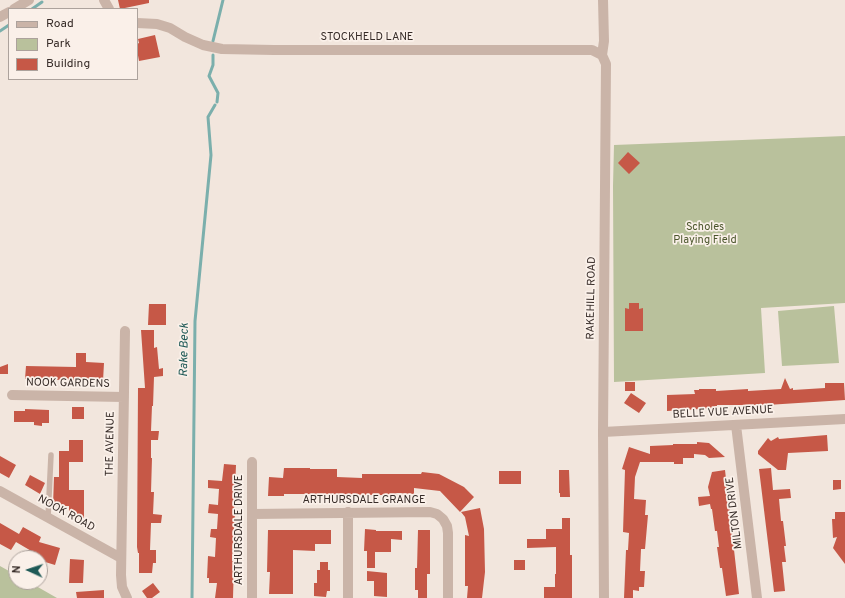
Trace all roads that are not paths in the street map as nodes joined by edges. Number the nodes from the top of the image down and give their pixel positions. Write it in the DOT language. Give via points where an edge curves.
graph roads {
  1 [pos="30,0"];
  2 [pos="603,0"];
  3 [pos="16,8"];
  4 [pos="138,23"];
  5 [pos="602,55"];
  6 [pos="125,331"];
  7 [pos="12,395"];
  8 [pos="124,397"];
  9 [pos="845,419"];
  10 [pos="736,425"];
  11 [pos="603,432"];
  12 [pos="51,455"];
  13 [pos="252,462"];
  14 [pos="0,491"];
  15 [pos="348,512"];
  16 [pos="252,514"];
  17 [pos="48,517"];
  18 [pos="121,558"];
  19 [pos="127,598"];
  20 [pos="252,598"];
  21 [pos="348,598"];
  22 [pos="448,598"];
  23 [pos="604,598"];
  24 [pos="756,598"];
  1 -- 3 [label="street"];
  2 -- 5 [label="street, RAKEHILL ROAD"];
  4 -- 5 [label="street, STOCKHELD LANE" via="157,24 204,45 222,48 592,50"];
  5 -- 11 [label="street, RAKEHILL ROAD" via="606,64"];
  6 -- 8 [label="street, THE AVENUE"];
  7 -- 8 [label="street, NOOK GARDENS"];
  8 -- 18 [label="street, THE AVENUE"];
  9 -- 10 [label="street, BELLE VUE AVENUE"];
  10 -- 11 [label="street, BELLE VUE AVENUE"];
  10 -- 24 [label="street, MILTON DRIVE"];
  11 -- 23 [label="street, RAKEHILL ROAD"];
  12 -- 17 [label="lane"];
  13 -- 16 [label="street, ARTHURSDALE DRIVE"];
  14 -- 17 [label="street, NOOK ROAD"];
  15 -- 16 [label="street, ARTHURSDALE GRANGE"];
  15 -- 21 [label="street"];
  15 -- 22 [label="street, ARTHURSDALE GRANGE" via="430,512 443,519 448,533"];
  16 -- 20 [label="street, ARTHURSDALE DRIVE"];
  17 -- 18 [label="street, NOOK ROAD"];
  18 -- 19 [label="street, THE AVENUE" via="122,587"];
}
